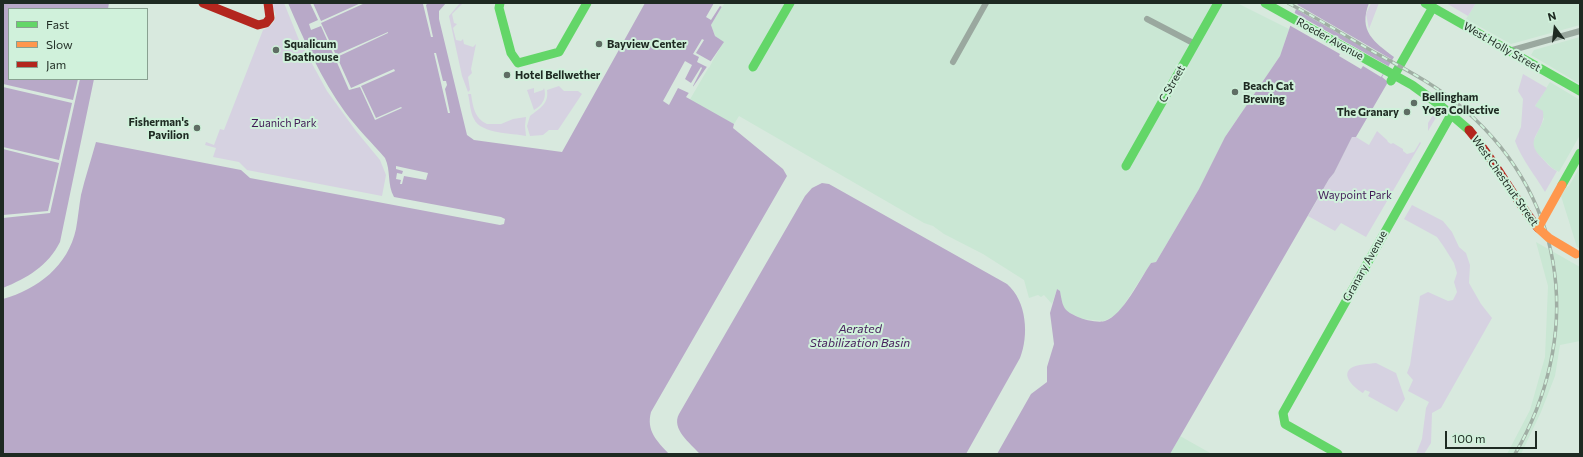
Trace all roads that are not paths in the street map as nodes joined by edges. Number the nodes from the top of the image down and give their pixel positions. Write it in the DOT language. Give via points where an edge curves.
graph roads {
  1 [pos="203,3"];
  2 [pos="268,3"];
  3 [pos="500,3"];
  4 [pos="587,3"];
  5 [pos="790,3"];
  6 [pos="986,3"];
  7 [pos="1218,3"];
  8 [pos="1265,3"];
  9 [pos="1429,5"];
  10 [pos="1147,19"];
  11 [pos="1580,31"];
  12 [pos="1195,44"];
  13 [pos="1509,51"];
  14 [pos="953,62"];
  15 [pos="754,67"];
  16 [pos="1393,78"];
  17 [pos="1580,91"];
  18 [pos="1455,117"];
  19 [pos="1580,154"];
  20 [pos="1126,166"];
  21 [pos="1538,228"];
  22 [pos="1578,255"];
  23 [pos="1338,454"];
  1 -- 2 [label="street" via="258,25 266,24 271,16"];
  3 -- 4 [label="street" via="499,8 511,53 518,63 559,52"];
  5 -- 15 [label="street"];
  6 -- 14 [label="street"];
  7 -- 12 [label="street, C Street"];
  8 -- 16 [label="street, Roeder Avenue" via="1385,70"];
  9 -- 13 [label="street, West Holly Street"];
  9 -- 16 [label="street"];
  10 -- 12 [label="street"];
  11 -- 13 [label="street"];
  12 -- 20 [label="street, C Street"];
  13 -- 17 [label="street, West Holly Street"];
  16 -- 18 [label="street, West Chestnut Street" via="1423,93"];
  18 -- 21 [label="street, West Chestnut Street" via="1493,161 1517,202"];
  18 -- 23 [label="street, Granary Avenue" via="1283,413 1286,424"];
  19 -- 21 [label="street, bridge"];
  21 -- 22 [label="street, West Chestnut Street, bridge" via="1549,238"];
}
